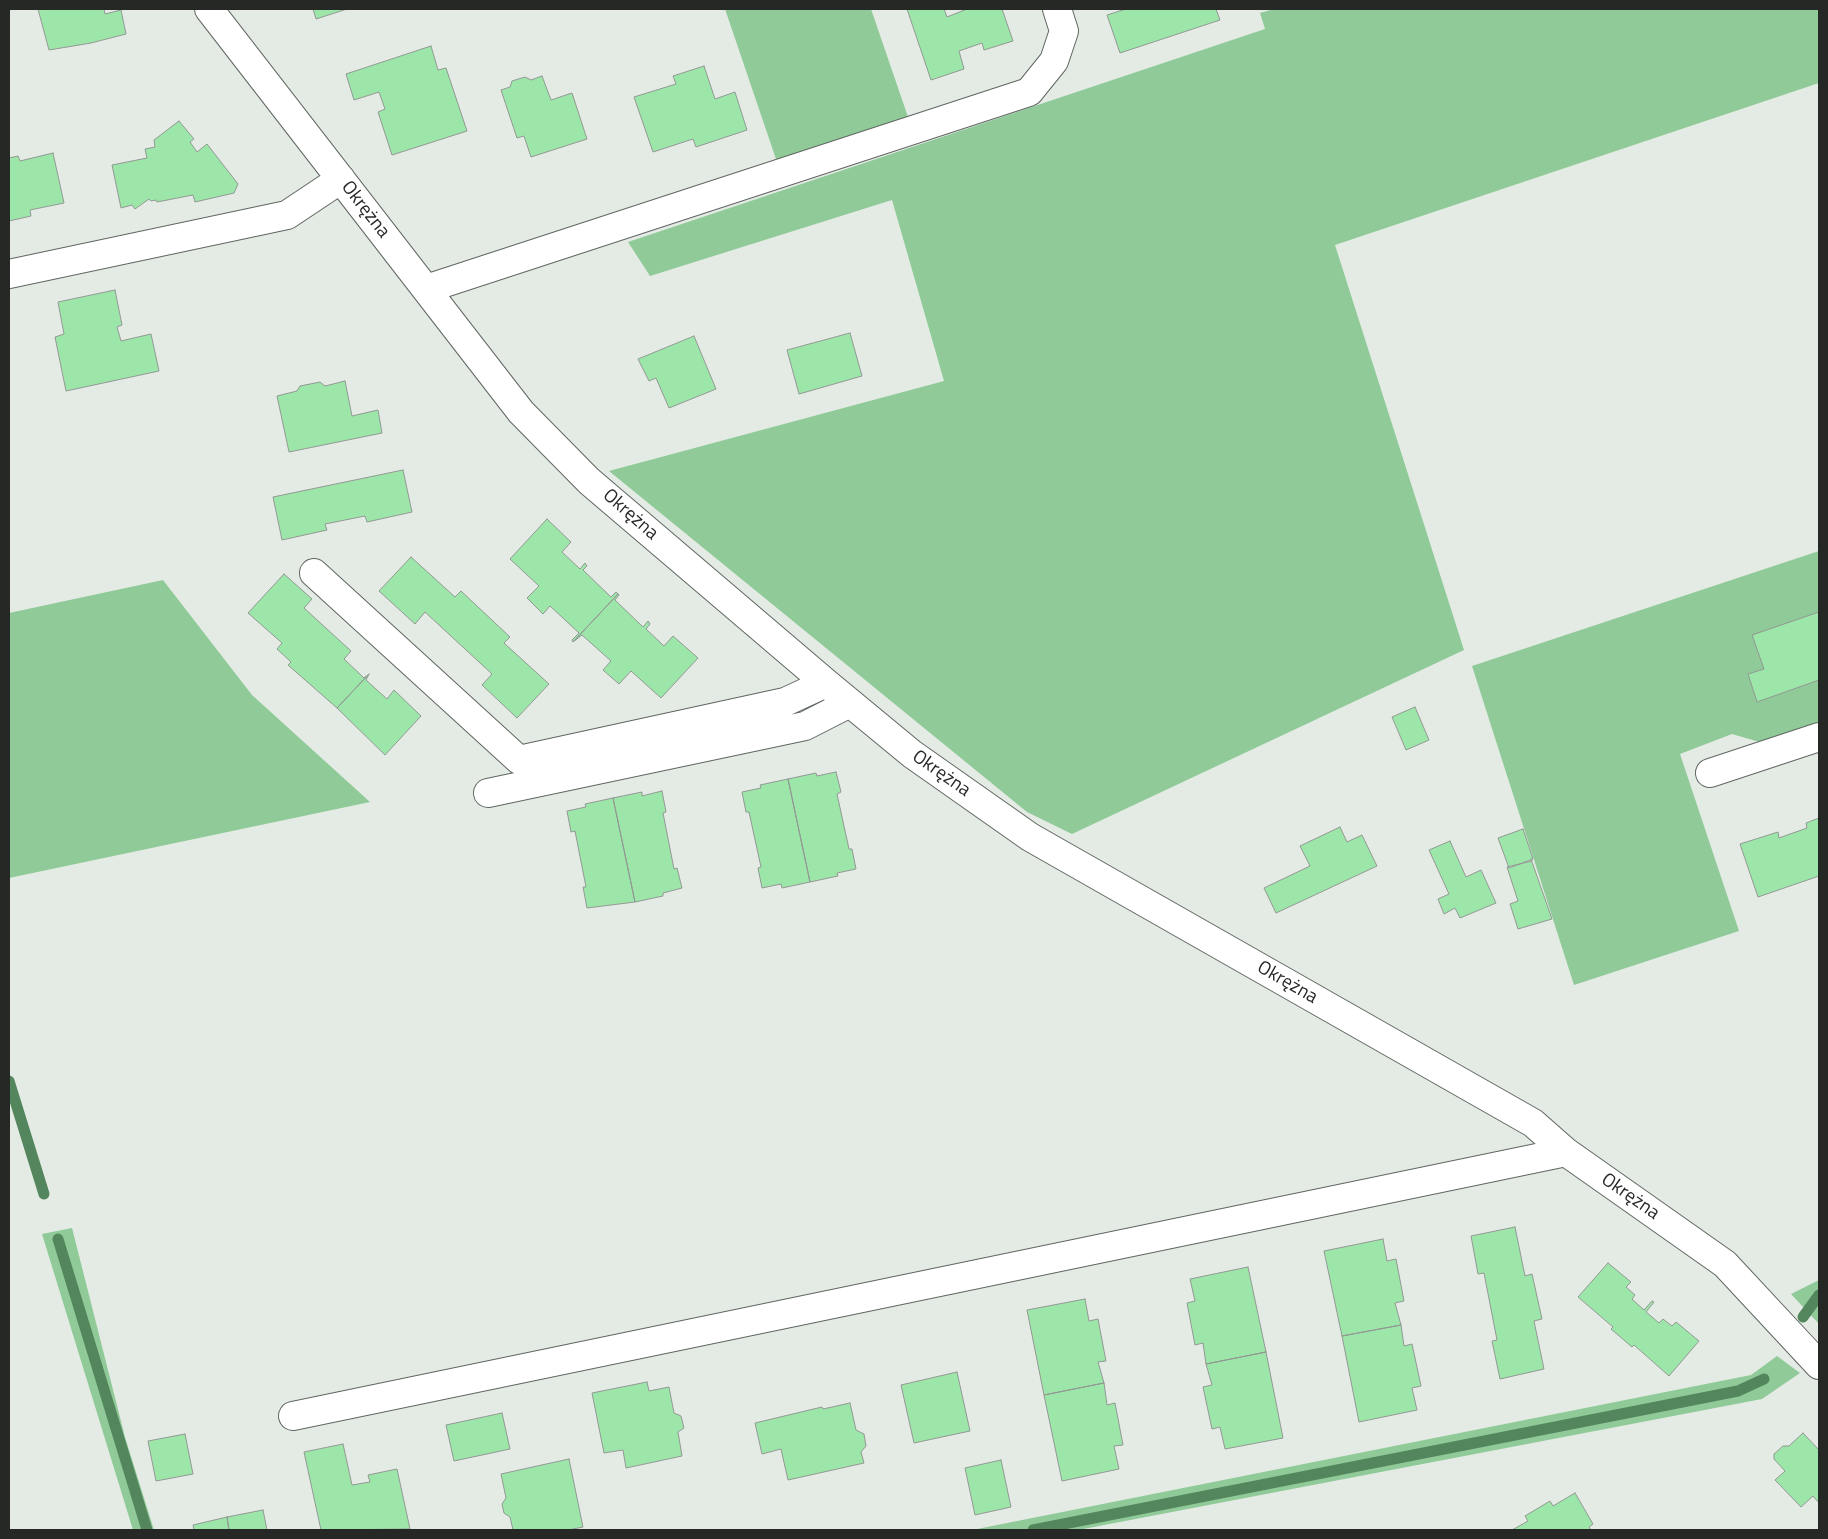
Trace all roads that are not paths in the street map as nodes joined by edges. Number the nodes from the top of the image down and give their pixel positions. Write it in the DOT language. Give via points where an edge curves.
graph roads {
  1 [pos="209,9"];
  2 [pos="1057,9"];
  3 [pos="341,179"];
  4 [pos="9,274"];
  5 [pos="426,289"];
  6 [pos="314,572"];
  7 [pos="826,683"];
  8 [pos="850,702"];
  9 [pos="1819,737"];
  10 [pos="1710,773"];
  11 [pos="488,792"];
  12 [pos="1566,1152"];
  13 [pos="1819,1365"];
  14 [pos="293,1416"];
  1 -- 3 [label="street, Okrężna"];
  2 -- 5 [label="street" via="1064,31 1054,61 1029,92"];
  3 -- 4 [label="street" via="287,215"];
  3 -- 5 [label="street, Okrężna"];
  5 -- 7 [label="street, Okrężna" via="521,412 590,481"];
  6 -- 7 [label="street" via="519,760 785,702"];
  7 -- 8 [label="street, Okrężna"];
  8 -- 11 [label="street" via="805,726"];
  8 -- 12 [label="street, Okrężna" via="912,754 1030,837 1533,1124"];
  9 -- 10 [label="street"];
  12 -- 13 [label="street, Okrężna" via="1725,1264"];
  12 -- 14 [label="street"];
}
